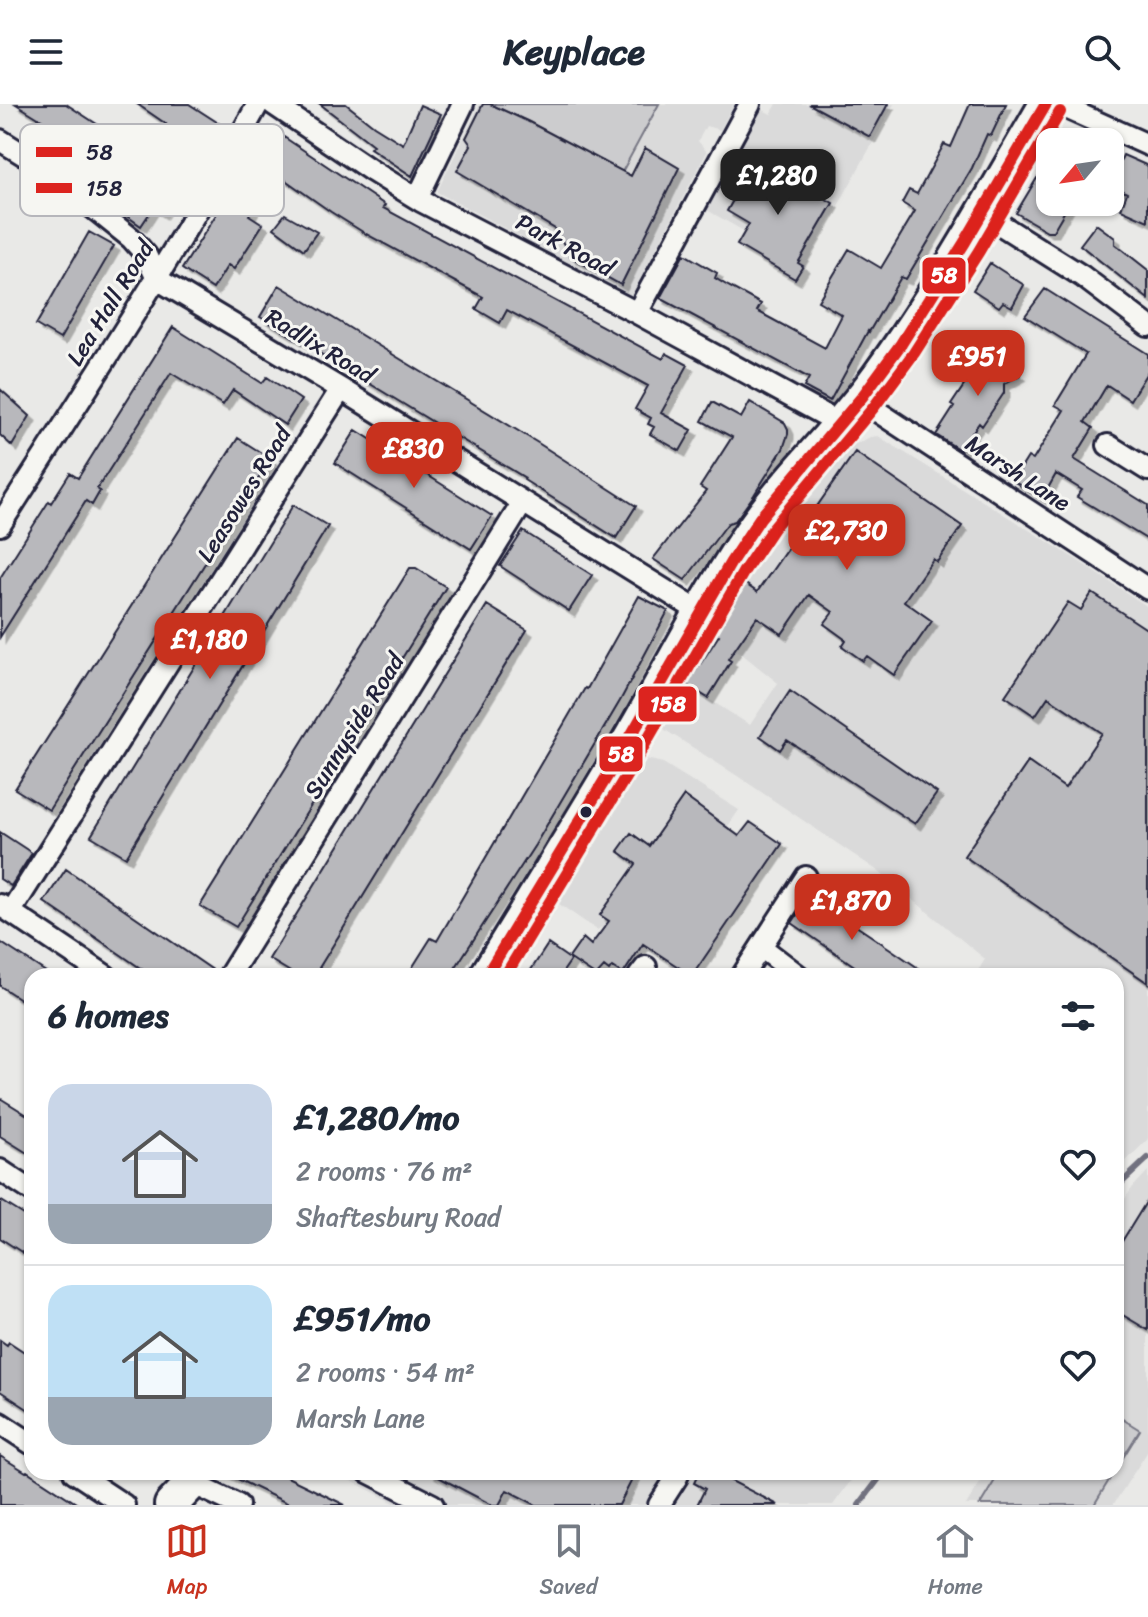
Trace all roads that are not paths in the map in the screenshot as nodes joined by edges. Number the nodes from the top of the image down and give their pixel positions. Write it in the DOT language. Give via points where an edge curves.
graph roads {
  1 [pos="258,104"];
  2 [pos="273,104"];
  3 [pos="463,104"];
  4 [pos="750,104"];
  5 [pos="1046,104"];
  6 [pos="1057,104"];
  7 [pos="296,110"];
  8 [pos="247,124"];
  9 [pos="0,140"];
  10 [pos="1148,145"];
  11 [pos="20,152"];
  12 [pos="418,197"];
  13 [pos="982,213"];
  14 [pos="103,216"];
  15 [pos="194,216"];
  16 [pos="157,279"];
  17 [pos="637,313"];
  18 [pos="1148,326"];
  19 [pos="341,389"];
  20 [pos="850,412"];
  21 [pos="1108,445"];
  22 [pos="1146,465"];
  23 [pos="523,502"];
  24 [pos="0,525"];
  25 [pos="1148,589"];
  26 [pos="700,612"];
  27 [pos="806,877"];
  28 [pos="5,908"];
  29 [pos="761,947"];
  30 [pos="94,968"];
  31 [pos="234,968"];
  32 [pos="491,968"];
  33 [pos="747,968"];
  34 [pos="789,968"];
  35 [pos="0,1170"];
  36 [pos="24,1186"];
  37 [pos="0,1423"];
  38 [pos="24,1439"];
  39 [pos="86,1480"];
  40 [pos="384,1480"];
  41 [pos="674,1480"];
  42 [pos="187,1487"];
  43 [pos="124,1505"];
  44 [pos="238,1505"];
  45 [pos="433,1505"];
  46 [pos="659,1505"];
  1 -- 8 [label="street, Lea Hall Road"];
  2 -- 7 [label="street, Park Road"];
  3 -- 12 [label="street"];
  4 -- 17 [label="street"];
  5 -- 13 [label="main road"];
  6 -- 10 [label="street"];
  7 -- 12 [label="street, Park Road" via="372,171"];
  9 -- 11 [label="street"];
  12 -- 17 [label="street, Park Road"];
  13 -- 18 [label="street" via="1082,276"];
  13 -- 20 [label="main road" via="910,331"];
  14 -- 16 [label="street" via="146,255"];
  15 -- 16 [label="street, Lea Hall Road"];
  16 -- 19 [label="street, Radlix Road"];
  16 -- 24 [label="street, Lea Hall Road"];
  17 -- 20 [label="street, Park Road"];
  19 -- 23 [label="street, Radlix Road"];
  19 -- 28 [label="street, Leasowes Road"];
  20 -- 25 [label="street, Marsh Lane"];
  20 -- 26 [label="main road" via="764,514"];
  21 -- 22 [label="street"];
  23 -- 26 [label="street, Radlix Road"];
  23 -- 31 [label="street, Sunnyside Road"];
  26 -- 32 [label="main road"];
  27 -- 29 [label="street"];
  28 -- 30 [label="street"];
  29 -- 33 [label="street"];
  29 -- 34 [label="street"];
  35 -- 36 [label="street"];
  37 -- 38 [label="street"];
  39 -- 43 [label="street"];
  40 -- 45 [label="street"];
  41 -- 46 [label="street"];
  42 -- 44 [label="street"];
}
